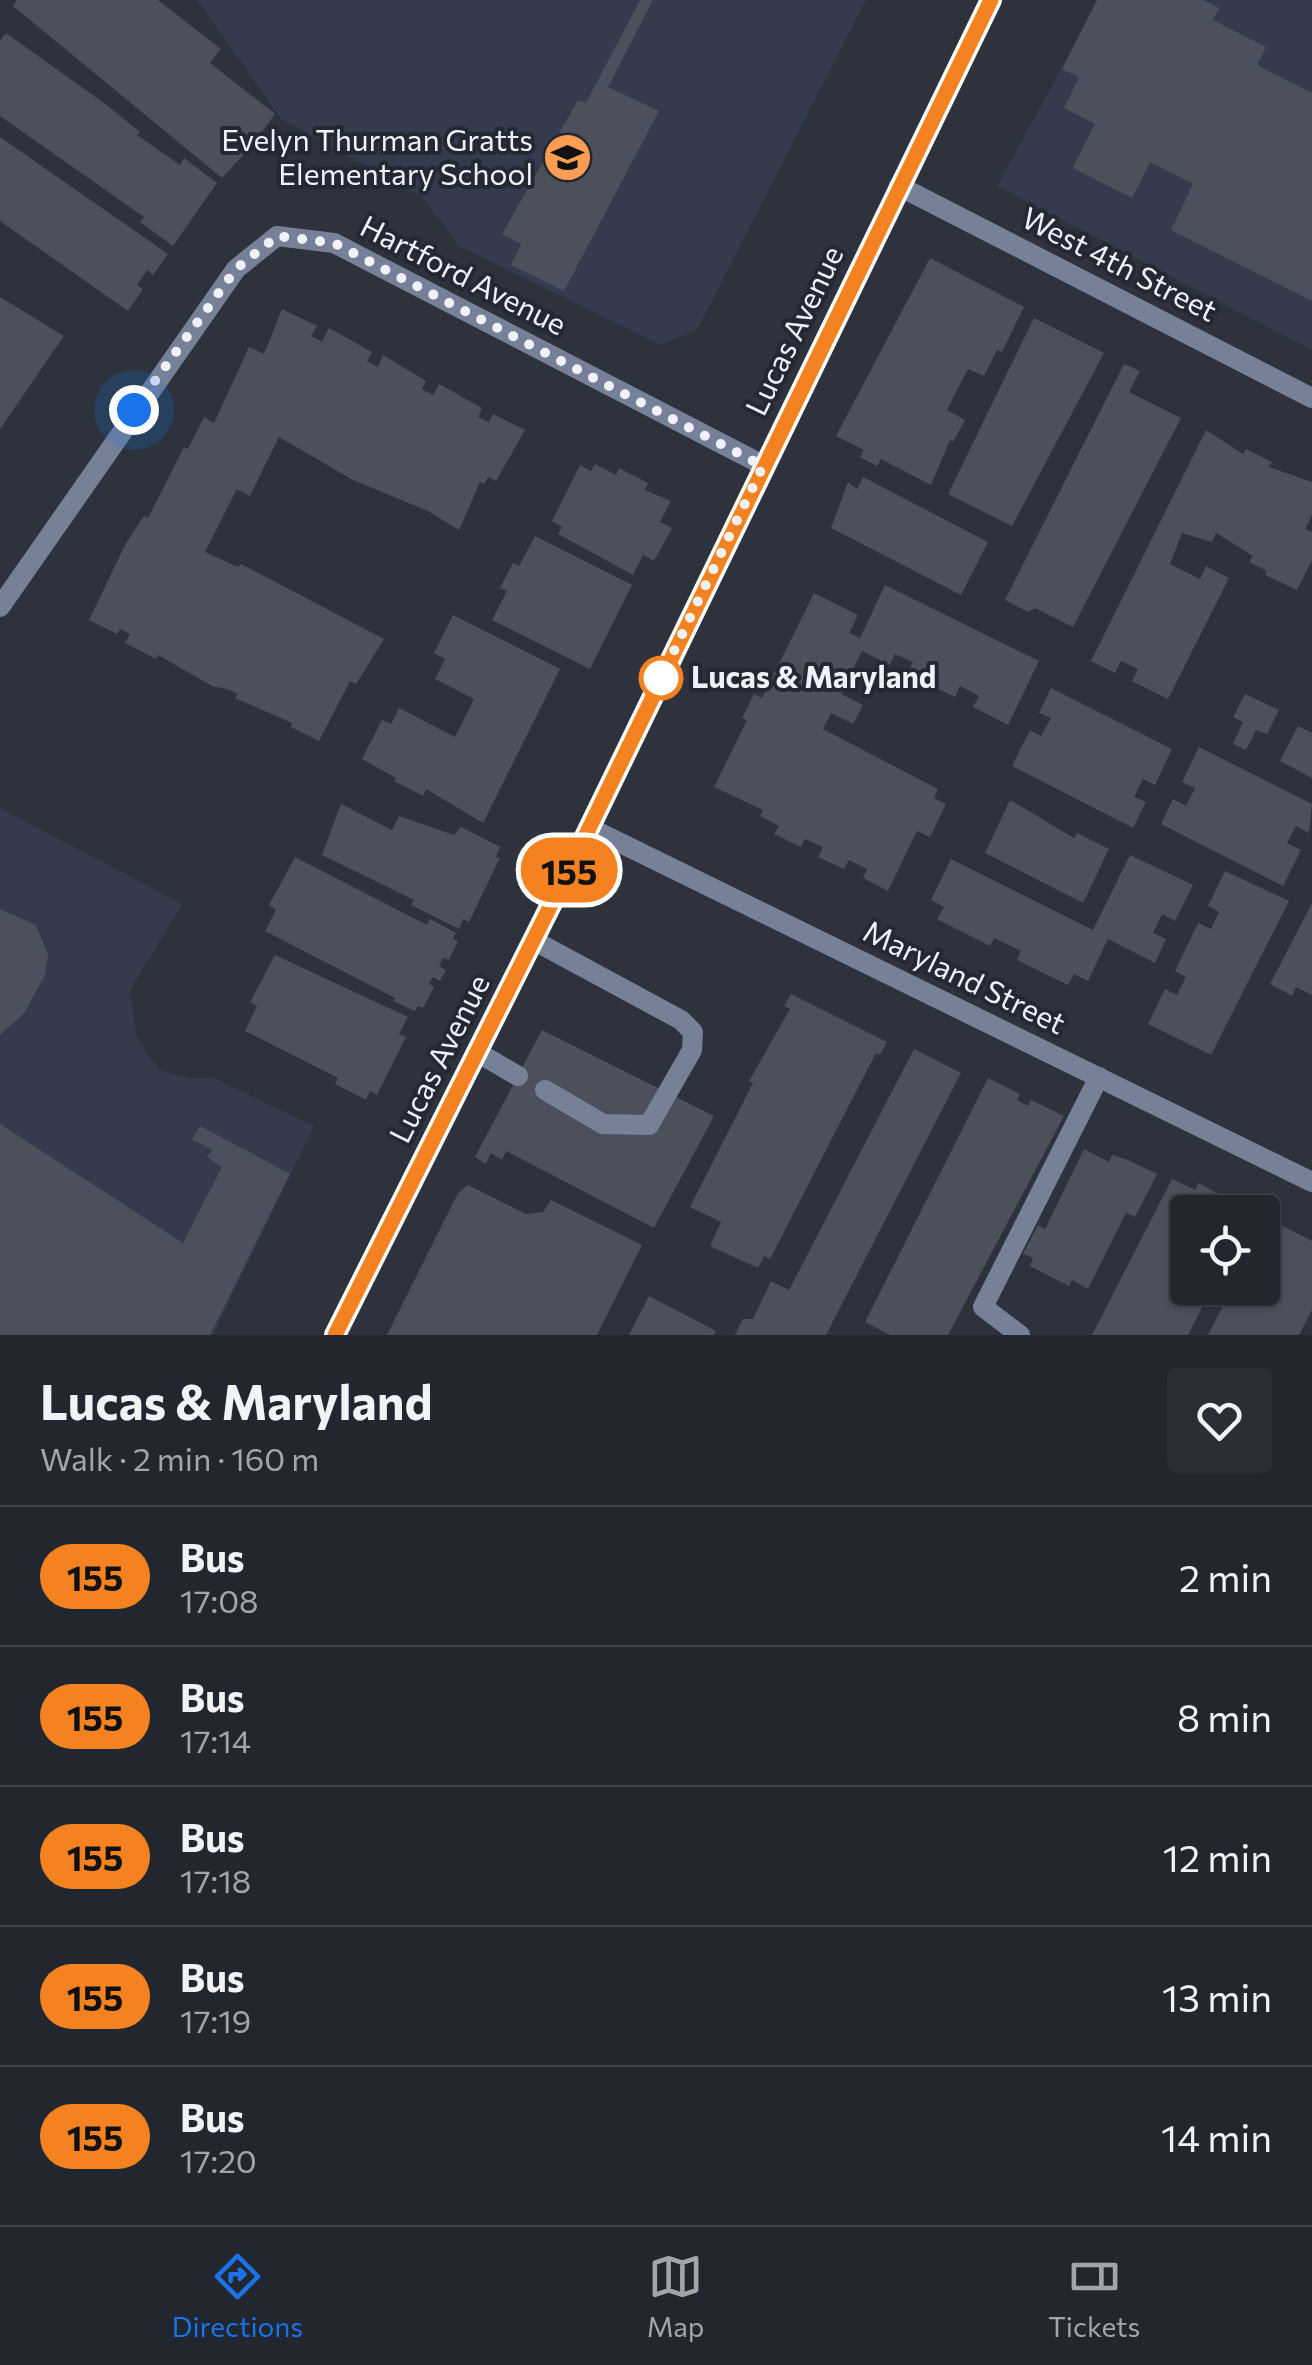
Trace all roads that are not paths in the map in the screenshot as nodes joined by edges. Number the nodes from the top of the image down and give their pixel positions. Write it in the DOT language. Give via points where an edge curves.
graph roads {
  1 [pos="991,0"];
  2 [pos="899,186"];
  3 [pos="1312,398"];
  4 [pos="763,466"];
  5 [pos="0,607"];
  6 [pos="590,828"];
  7 [pos="534,940"];
  8 [pos="477,1052"];
  9 [pos="518,1076"];
  10 [pos="1099,1077"];
  11 [pos="545,1090"];
  12 [pos="1312,1182"];
  13 [pos="335,1335"];
  14 [pos="1020,1335"];
  1 -- 2 [label="street, Lucas Avenue"];
  2 -- 3 [label="street, West 4th Street"];
  2 -- 4 [label="street, Lucas Avenue"];
  4 -- 5 [label="street, Hartford Avenue" via="334,243 277,236 236,269"];
  4 -- 6 [label="street, Lucas Avenue"];
  6 -- 7 [label="street, Lucas Avenue"];
  6 -- 10 [label="street, Maryland Street"];
  7 -- 8 [label="street, Lucas Avenue"];
  7 -- 11 [label="street" via="693,1032 692,1050 649,1125 603,1124"];
  8 -- 9 [label="street"];
  8 -- 13 [label="street, Lucas Avenue"];
  10 -- 12 [label="street, Maryland Street"];
  10 -- 14 [label="street" via="983,1307"];
}
